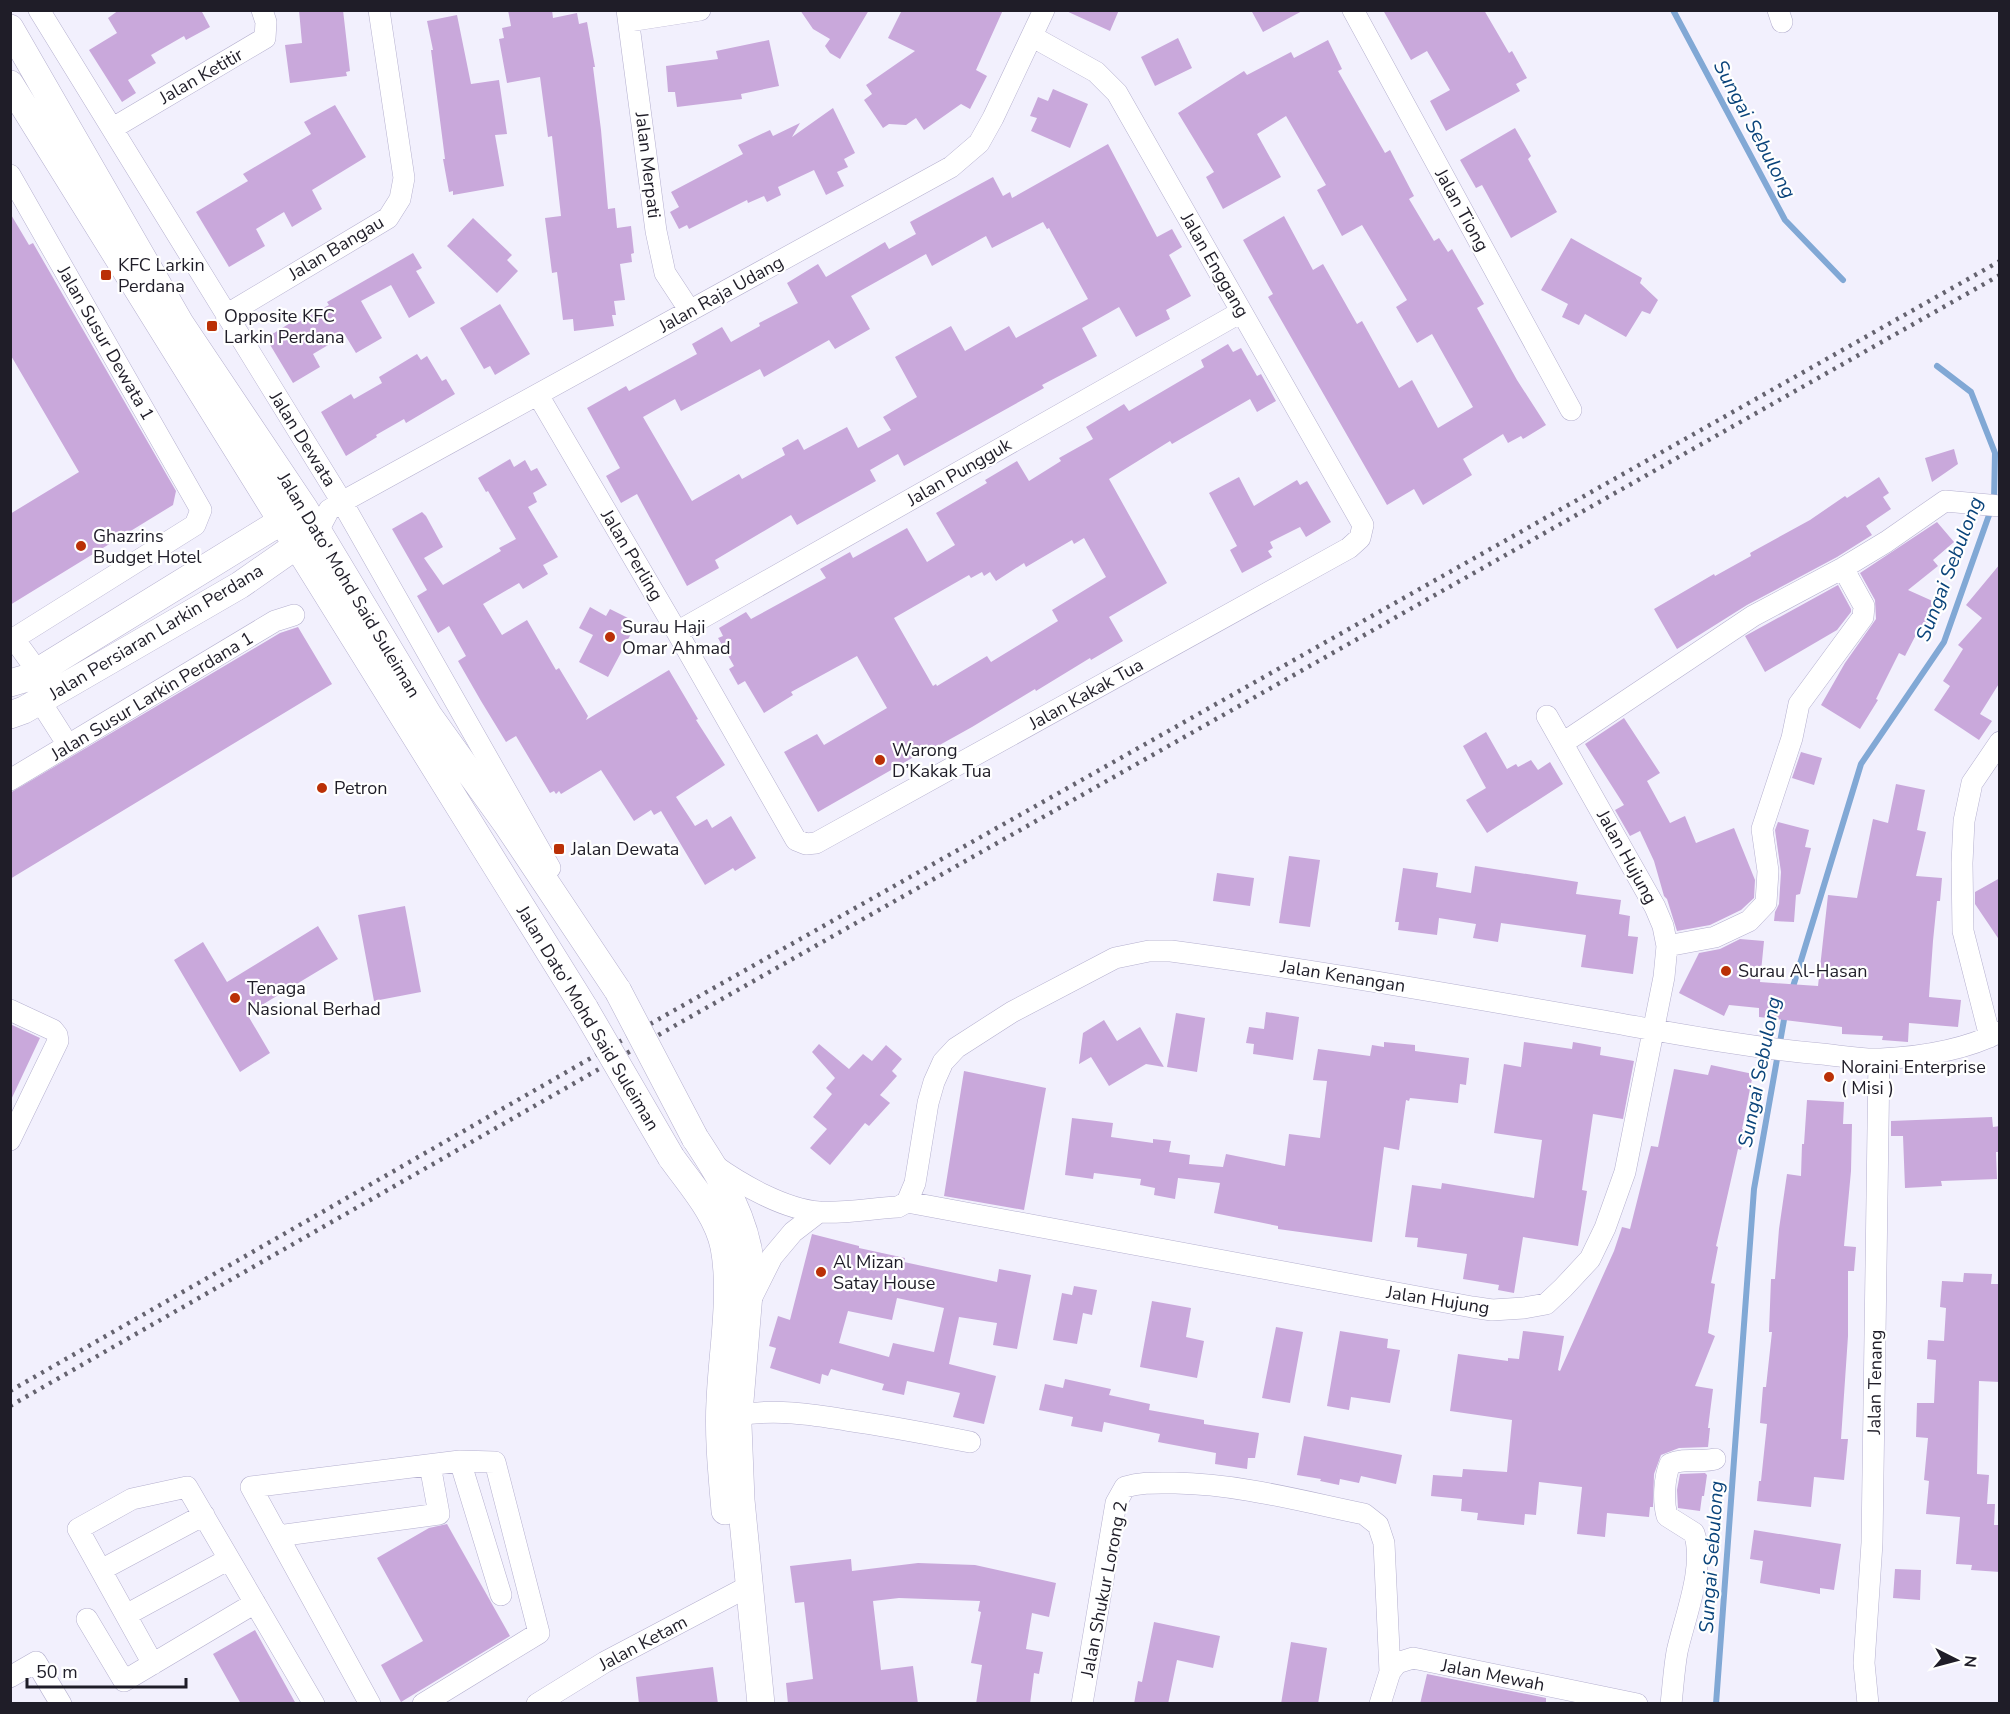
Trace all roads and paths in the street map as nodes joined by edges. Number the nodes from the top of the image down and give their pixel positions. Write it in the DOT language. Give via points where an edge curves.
graph roads {
  1 [pos="39,10"];
  2 [pos="262,10"];
  3 [pos="380,10"];
  4 [pos="700,10"];
  5 [pos="1044,10"];
  6 [pos="1353,10"];
  7 [pos="628,16"];
  8 [pos="10,28"];
  9 [pos="1033,37"];
  10 [pos="10,84"];
  11 [pos="113,128"];
  12 [pos="10,175"];
  13 [pos="690,311"];
  14 [pos="1242,312"];
  15 [pos="225,315"];
  16 [pos="538,395"];
  17 [pos="1571,410"];
  18 [pos="1999,506"];
  19 [pos="312,519"];
  20 [pos="1363,525"];
  21 [pos="1843,568"];
  22 [pos="294,615"];
  23 [pos="677,632"];
  24 [pos="12,640"];
  25 [pos="38,672"];
  26 [pos="10,683"];
  27 [pos="40,701"];
  28 [pos="10,715"];
  29 [pos="1547,716"];
  30 [pos="2000,742"];
  31 [pos="1563,743"];
  32 [pos="68,746"];
  33 [pos="10,780"];
  34 [pos="796,840"];
  35 [pos="584,940"];
  36 [pos="1667,946"];
  37 [pos="10,1011"];
  38 [pos="1655,1030"];
  39 [pos="1995,1034"];
  40 [pos="1879,1059"];
  41 [pos="10,1140"];
  42 [pos="709,1161"];
  43 [pos="907,1202"];
  44 [pos="819,1212"];
  45 [pos="748,1305"];
  46 [pos="740,1415"];
  47 [pos="970,1442"];
  48 [pos="1715,1459"];
  49 [pos="460,1461"];
  50 [pos="430,1465"];
  51 [pos="204,1515"];
  52 [pos="278,1536"];
  53 [pos="229,1559"];
  54 [pos="101,1570"];
  55 [pos="744,1589"];
  56 [pos="501,1595"];
  57 [pos="255,1603"];
  58 [pos="126,1615"];
  59 [pos="87,1619"];
  60 [pos="153,1664"];
  61 [pos="1390,1672"];
  62 [pos="10,1677"];
  63 [pos="760,1696"];
  64 [pos="538,1703"];
  65 [pos="61,1704"];
  66 [pos="314,1704"];
  67 [pos="370,1704"];
  68 [pos="423,1704"];
  69 [pos="1082,1704"];
  70 [pos="1380,1704"];
  71 [pos="1637,1704"];
  72 [pos="1671,1704"];
  73 [pos="1868,1704"];
  1 -- 11 [label="street, Jalan Dewata"];
  2 -- 11 [label="street, Jalan Ketitir" via="267,22 265,38"];
  3 -- 15 [label="street, Jalan Bangau" via="404,178 400,199 388,218"];
  4 -- 7 [label="street"];
  5 -- 9 [label="street, Jalan Raja Udang"];
  6 -- 17 [label="street, Jalan Tiong"];
  7 -- 13 [label="street, Jalan Merpati" via="656,231 665,273"];
  8 -- 19 [label="main road, Jalan Dato' Mohd Said Suleiman" via="180,323"];
  9 -- 13 [label="street, Jalan Raja Udang" via="979,143 951,167"];
  9 -- 14 [label="street, Jalan Enggang" via="1096,72 1117,93"];
  10 -- 19 [label="main road, Jalan Dato' Mohd Said Suleiman"];
  11 -- 15 [label="street, Jalan Dewata"];
  12 -- 24 [label="street, Jalan Susur Dewata 1" via="201,510 195,525"];
  13 -- 16 [label="street, Jalan Raja Udang"];
  14 -- 20 [label="street, Jalan Enggang"];
  14 -- 23 [label="street, Jalan Pungguk"];
  15 -- 19 [label="street, Jalan Dewata"];
  16 -- 19 [label="street, Jalan Raja Udang"];
  16 -- 23 [label="street, Jalan Perling"];
  18 -- 21 [label="street" via="1945,501"];
  19 -- 25 [label="main road, Jalan Persiaran Larkin Perdana"];
  19 -- 27 [label="main road, Jalan Persiaran Larkin Perdana" via="240,585"];
  19 -- 35 [label="main road, Jalan Dato' Mohd Said Suleiman" via="429,716"];
  19 -- 35 [label="street, Jalan Dewata" via="563,892"];
  19 -- 55 [label="main road, Jalan Dato' Mohd Said Suleiman, bridge" via="585,1009 671,1157 713,1217 724,1245 727,1273 719,1404 721,1468"];
  20 -- 34 [label="street, Jalan Kakak Tua" via="1360,538 1349,548 816,843"];
  21 -- 31 [label="street" via="1753,616"];
  21 -- 36 [label="street" via="1864,606 1863,617 1799,704 1762,829 1768,879 1766,903 1749,921 1715,938"];
  22 -- 32 [label="street, Jalan Susur Larkin Perdana 1" via="275,621"];
  23 -- 34 [label="street, Jalan Perling"];
  24 -- 25 [label="street"];
  25 -- 26 [label="main road, Jalan Persiaran Larkin Perdana"];
  27 -- 28 [label="main road, Jalan Persiaran Larkin Perdana"];
  27 -- 32 [label="street"];
  29 -- 31 [label="street, Jalan Hujung"];
  30 -- 39 [label="street" via="1972,783 1964,821 1962,863 1963,931"];
  31 -- 36 [label="street, Jalan Hujung" via="1655,907"];
  32 -- 33 [label="street, Jalan Susur Larkin Perdana 1"];
  35 -- 42 [label="main road, Jalan Dato' Mohd Said Suleiman, bridge" via="618,991"];
  36 -- 38 [label="street, Jalan Hujung"];
  37 -- 41 [label="street" via="53,1030 58,1041"];
  38 -- 40 [label="street, Jalan Kenangan" via="1799,1052"];
  38 -- 43 [label="street, Jalan Kenangan" via="1361,978 1188,953 1149,951 1115,958 1012,1012 956,1048 943,1062 928,1103 915,1183"];
  38 -- 43 [label="street, Jalan Hujung" via="1625,1172 1605,1228 1590,1259 1546,1304 1492,1310 1472,1307"];
  39 -- 40 [label="street, Jalan Kenangan" via="1923,1055"];
  40 -- 73 [label="street, Jalan Tenang" via="1872,1543 1864,1663"];
  42 -- 44 [label="street" via="738,1182 787,1204"];
  42 -- 45 [label="main road, Jalan Dato' Mohd Said Suleiman" via="728,1191 750,1250"];
  43 -- 44 [label="street" via="898,1207"];
  44 -- 45 [label="street" via="793,1232 772,1257"];
  45 -- 46 [label="main road, Jalan Dato' Mohd Said Suleiman"];
  46 -- 47 [label="street" via="792,1413"];
  46 -- 55 [label="main road, Jalan Dato' Mohd Said Suleiman"];
  48 -- 72 [label="street" via="1679,1460 1670,1464 1667,1471 1667,1516 1694,1533 1698,1551"];
  49 -- 50 [label="street"];
  49 -- 56 [label="street"];
  49 -- 68 [label="street" via="495,1462 539,1633"];
  50 -- 52 [label="street" via="439,1514"];
  50 -- 52 [label="street" via="251,1487"];
  51 -- 53 [label="street"];
  51 -- 54 [label="street"];
  51 -- 54 [label="street" via="187,1487 132,1499 78,1529"];
  52 -- 67 [label="street"];
  53 -- 57 [label="street"];
  53 -- 58 [label="street"];
  54 -- 58 [label="street"];
  55 -- 63 [label="main road"];
  55 -- 64 [label="street, Jalan Ketam" via="605,1662"];
  57 -- 60 [label="street"];
  57 -- 66 [label="street"];
  58 -- 60 [label="street"];
  59 -- 60 [label="street" via="124,1681"];
  61 -- 69 [label="street, Jalan Shukur Lorong 2" via="1384,1543 1378,1525 1364,1514 1239,1487 1140,1483 1125,1487 1116,1503"];
  61 -- 70 [label="street"];
  61 -- 71 [label="street, Jalan Mewah" via="1396,1663 1413,1658"];
  62 -- 65 [label="street" via="36,1662"];
}
